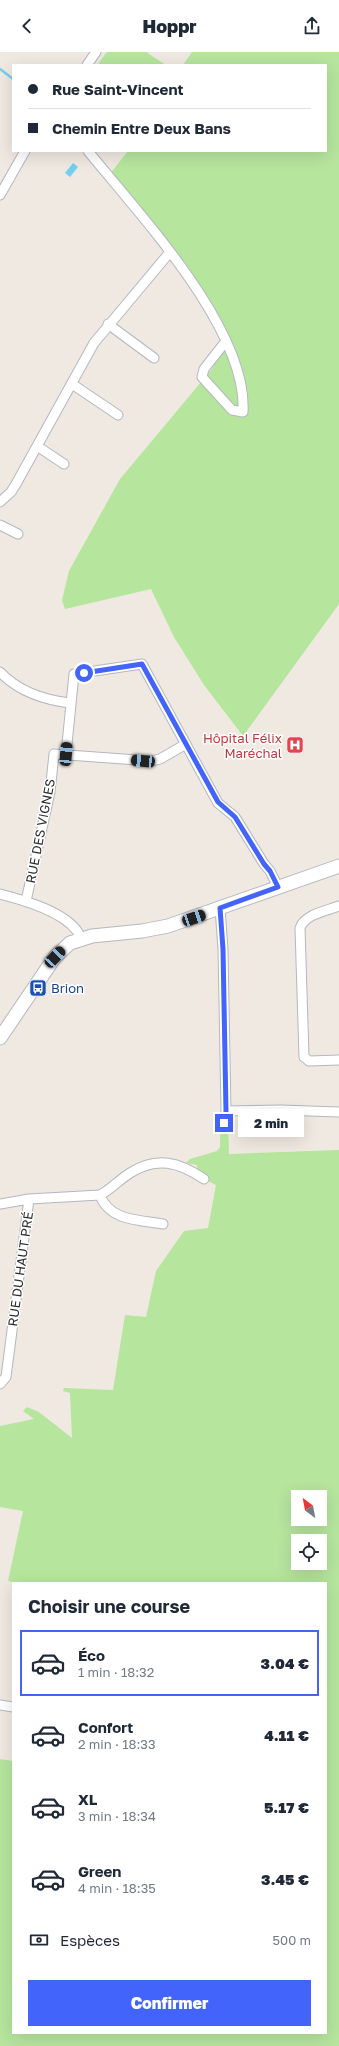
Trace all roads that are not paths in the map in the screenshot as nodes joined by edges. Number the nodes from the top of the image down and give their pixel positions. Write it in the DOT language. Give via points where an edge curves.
graph roads {
  1 [pos="96,52"];
  2 [pos="88,64"];
  3 [pos="24,152"];
  4 [pos="89,152"];
  5 [pos="0,195"];
  6 [pos="170,252"];
  7 [pos="108,324"];
  8 [pos="226,341"];
  9 [pos="154,358"];
  10 [pos="72,384"];
  11 [pos="118,415"];
  12 [pos="37,446"];
  13 [pos="64,464"];
  14 [pos="0,502"];
  15 [pos="0,526"];
  16 [pos="18,534"];
  17 [pos="0,672"];
  18 [pos="70,703"];
  19 [pos="186,744"];
  20 [pos="66,754"];
  21 [pos="339,866"];
  22 [pos="278,887"];
  23 [pos="0,894"];
  24 [pos="26,901"];
  25 [pos="339,906"];
  26 [pos="220,908"];
  27 [pos="81,938"];
  28 [pos="0,1038"];
  29 [pos="339,1060"];
  30 [pos="226,1111"];
  31 [pos="339,1112"];
  32 [pos="224,1123"];
  33 [pos="204,1179"];
  34 [pos="100,1195"];
  35 [pos="29,1199"];
  36 [pos="0,1204"];
  37 [pos="163,1224"];
  38 [pos="0,1384"];
  39 [pos="0,1705"];
  40 [pos="12,1707"];
  1 -- 2 [label="street"];
  3 -- 5 [label="street"];
  4 -- 6 [label="street"];
  6 -- 7 [label="street"];
  6 -- 8 [label="street" via="196,287"];
  7 -- 9 [label="street"];
  7 -- 10 [label="street" via="94,343"];
  8 -- 8 [label="street" via="238,372 244,401 243,412 232,410 202,377 204,369"];
  10 -- 11 [label="street"];
  10 -- 12 [label="street"];
  12 -- 13 [label="street"];
  12 -- 14 [label="street" via="11,492"];
  15 -- 16 [label="street"];
  17 -- 18 [label="street" via="26,690 53,701"];
  18 -- 19 [label="street" via="74,674 142,664"];
  18 -- 20 [label="street"];
  19 -- 20 [label="street" via="151,762"];
  19 -- 22 [label="street" via="218,802 235,817"];
  20 -- 24 [label="street, RUE DES VIGNES" via="54,754 50,792"];
  21 -- 22 [label="street"];
  22 -- 26 [label="street"];
  23 -- 24 [label="street"];
  24 -- 27 [label="street" via="70,922"];
  25 -- 29 [label="street" via="309,917 302,921 300,928 304,1057 309,1061"];
  26 -- 27 [label="street" via="168,926"];
  26 -- 30 [label="street"];
  27 -- 28 [label="street" via="70,943 55,957"];
  30 -- 31 [label="street"];
  30 -- 32 [label="street"];
  33 -- 34 [label="street" via="188,1167 179,1164 160,1164 139,1168"];
  34 -- 35 [label="street"];
  34 -- 37 [label="street" via="107,1208 118,1216"];
  35 -- 36 [label="street"];
  35 -- 38 [label="street, RUE DU HAUT PRÉ" via="6,1377"];
  39 -- 40 [label="street"];
}
